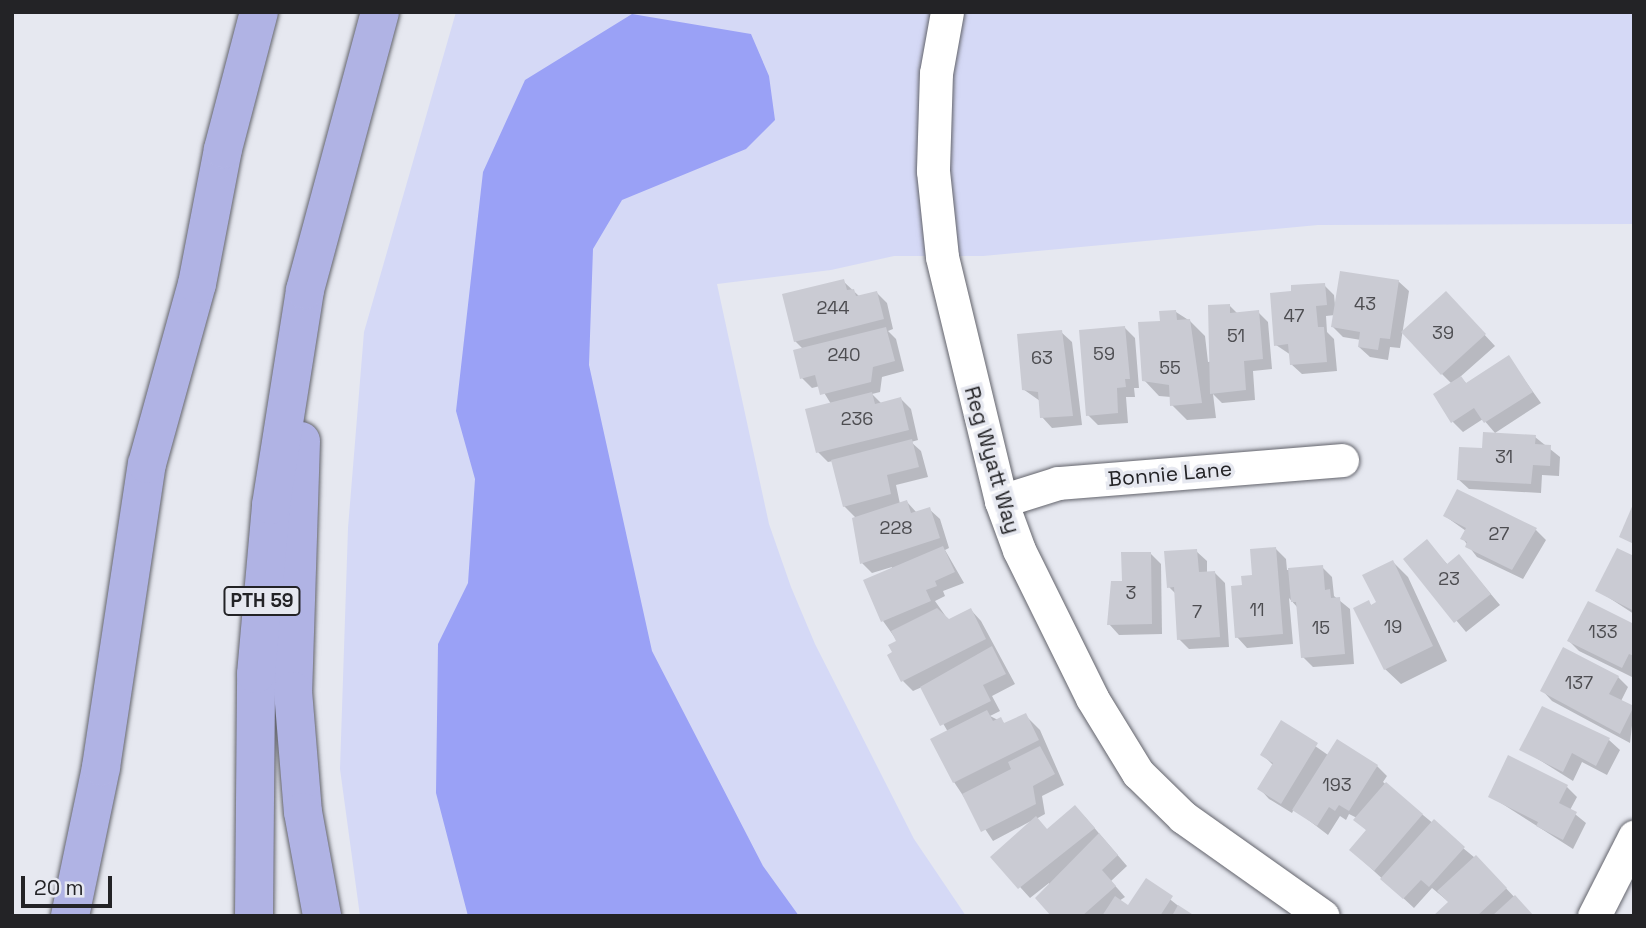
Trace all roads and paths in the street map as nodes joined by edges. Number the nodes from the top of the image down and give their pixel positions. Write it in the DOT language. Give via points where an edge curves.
graph roads {
  1 [pos="259,12"];
  2 [pos="380,12"];
  3 [pos="947,12"];
  4 [pos="305,290"];
  5 [pos="1342,460"];
  6 [pos="1001,501"];
  7 [pos="1634,837"];
  8 [pos="71,916"];
  9 [pos="254,916"];
  10 [pos="322,916"];
  11 [pos="1324,916"];
  12 [pos="1594,916"];
  1 -- 8 [label="main road" via="223,149 197,284 148,464 101,766"];
  2 -- 4 [label="main road, PTH 59"];
  3 -- 6 [label="street, Reg Wyatt Way" via="936,73 933,171 942,257"];
  4 -- 9 [label="main road, PTH 59" via="271,505 256,674"];
  4 -- 10 [label="main road" via="293,691 303,811"];
  5 -- 6 [label="street, Bonnie Lane" via="1058,483"];
  6 -- 11 [label="street, Reg Wyatt Way" via="1053,621 1138,773 1184,817"];
  7 -- 12 [label="street"];
}
